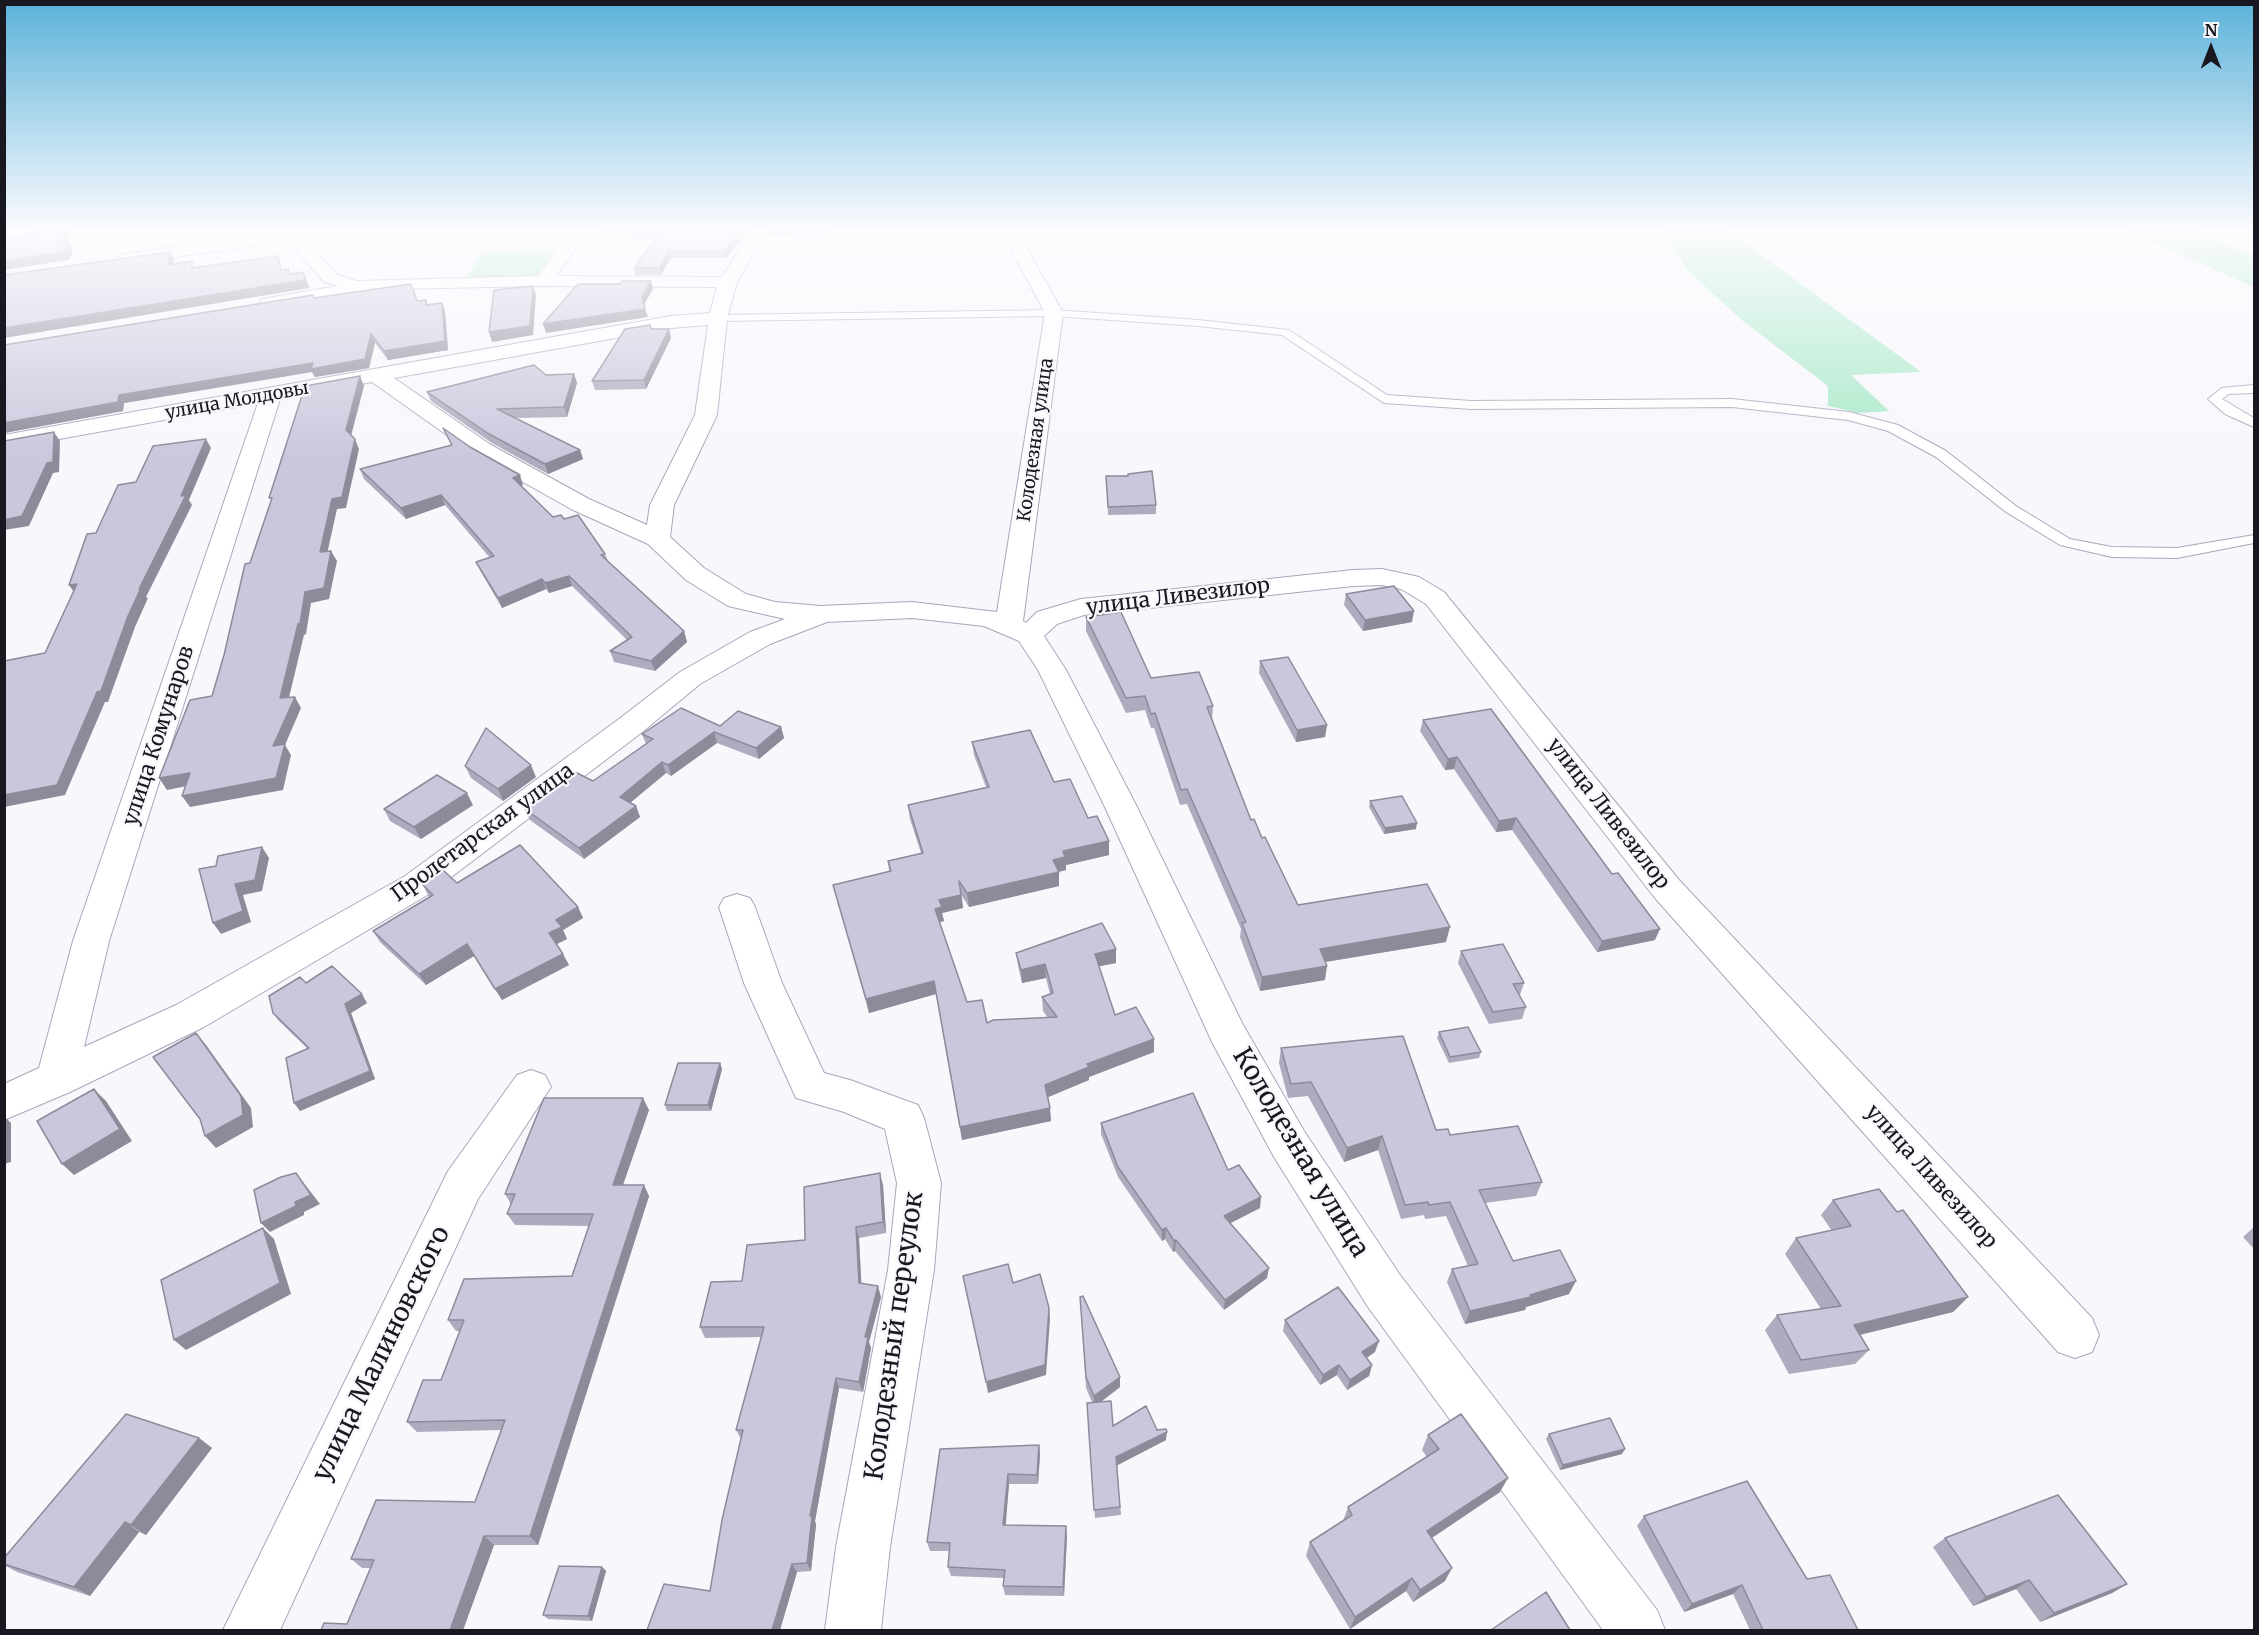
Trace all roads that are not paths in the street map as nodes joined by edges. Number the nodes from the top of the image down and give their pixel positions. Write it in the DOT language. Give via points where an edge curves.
graph roads {
  1 [pos="257,305"];
  2 [pos="722,305"];
  3 [pos="1050,305"];
  4 [pos="247,307"];
  5 [pos="1054,313"];
  6 [pos="718,318"];
  7 [pos="376,375"];
  8 [pos="2254,389"];
  9 [pos="271,395"];
  10 [pos="2254,423"];
  11 [pos="4,442"];
  12 [pos="657,539"];
  13 [pos="2254,539"];
  14 [pos="737,600"];
  15 [pos="823,614"];
  16 [pos="1019,630"];
  17 [pos="724,658"];
  18 [pos="737,907"];
  19 [pos="56,1080"];
  20 [pos="531,1087"];
  21 [pos="4,1103"];
  22 [pos="2074,1335"];
  23 [pos="251,1630"];
  24 [pos="853,1630"];
  25 [pos="1637,1630"];
  1 -- 4 [label="street"];
  2 -- 6 [label="street"];
  3 -- 5 [label="street"];
  5 -- 6 [label="lane"];
  5 -- 13 [label="lane" via="1285,332 1384,399 1471,405 1732,403 1849,416 1893,428 1941,454 2011,509 2065,542 2112,552 2177,552"];
  5 -- 16 [label="street, Колодезная улица"];
  6 -- 7 [label="street, улица Молдовы" via="671,322"];
  6 -- 12 [label="street" via="706,415 662,505"];
  7 -- 9 [label="street, улица Молдовы"];
  7 -- 12 [label="street, Пролетарская улица" via="483,450 580,504"];
  8 -- 10 [label="lane" via="2226,391 2214,399"];
  9 -- 11 [label="street, улица Молдовы"];
  9 -- 19 [label="street, улица Комунаров" via="91,941"];
  12 -- 14 [label="street, Пролетарская улица" via="695,574"];
  14 -- 15 [label="street, Пролетарская улица" via="774,610"];
  14 -- 17 [label="street"];
  15 -- 16 [label="street, Пролетарская улица" via="912,610 987,618"];
  15 -- 17 [label="street, Пролетарская улица" via="760,638"];
  16 -- 22 [label="street, улица Ливезилор" via="1081,607 1353,578 1382,577 1410,583 1436,598 1667,889"];
  16 -- 25 [label="street, Колодезная улица" via="1052,670 1226,1031 1288,1144 1384,1291"];
  17 -- 19 [label="street, Пролетарская улица" via="690,678 417,885 190,1016"];
  18 -- 24 [label="street, Колодезный переулок" via="763,983 810,1086 903,1118 919,1183 910,1270 863,1547"];
  19 -- 21 [label="street, Пролетарская улица"];
  20 -- 23 [label="street, улица Малиновского" via="463,1185"];
}
